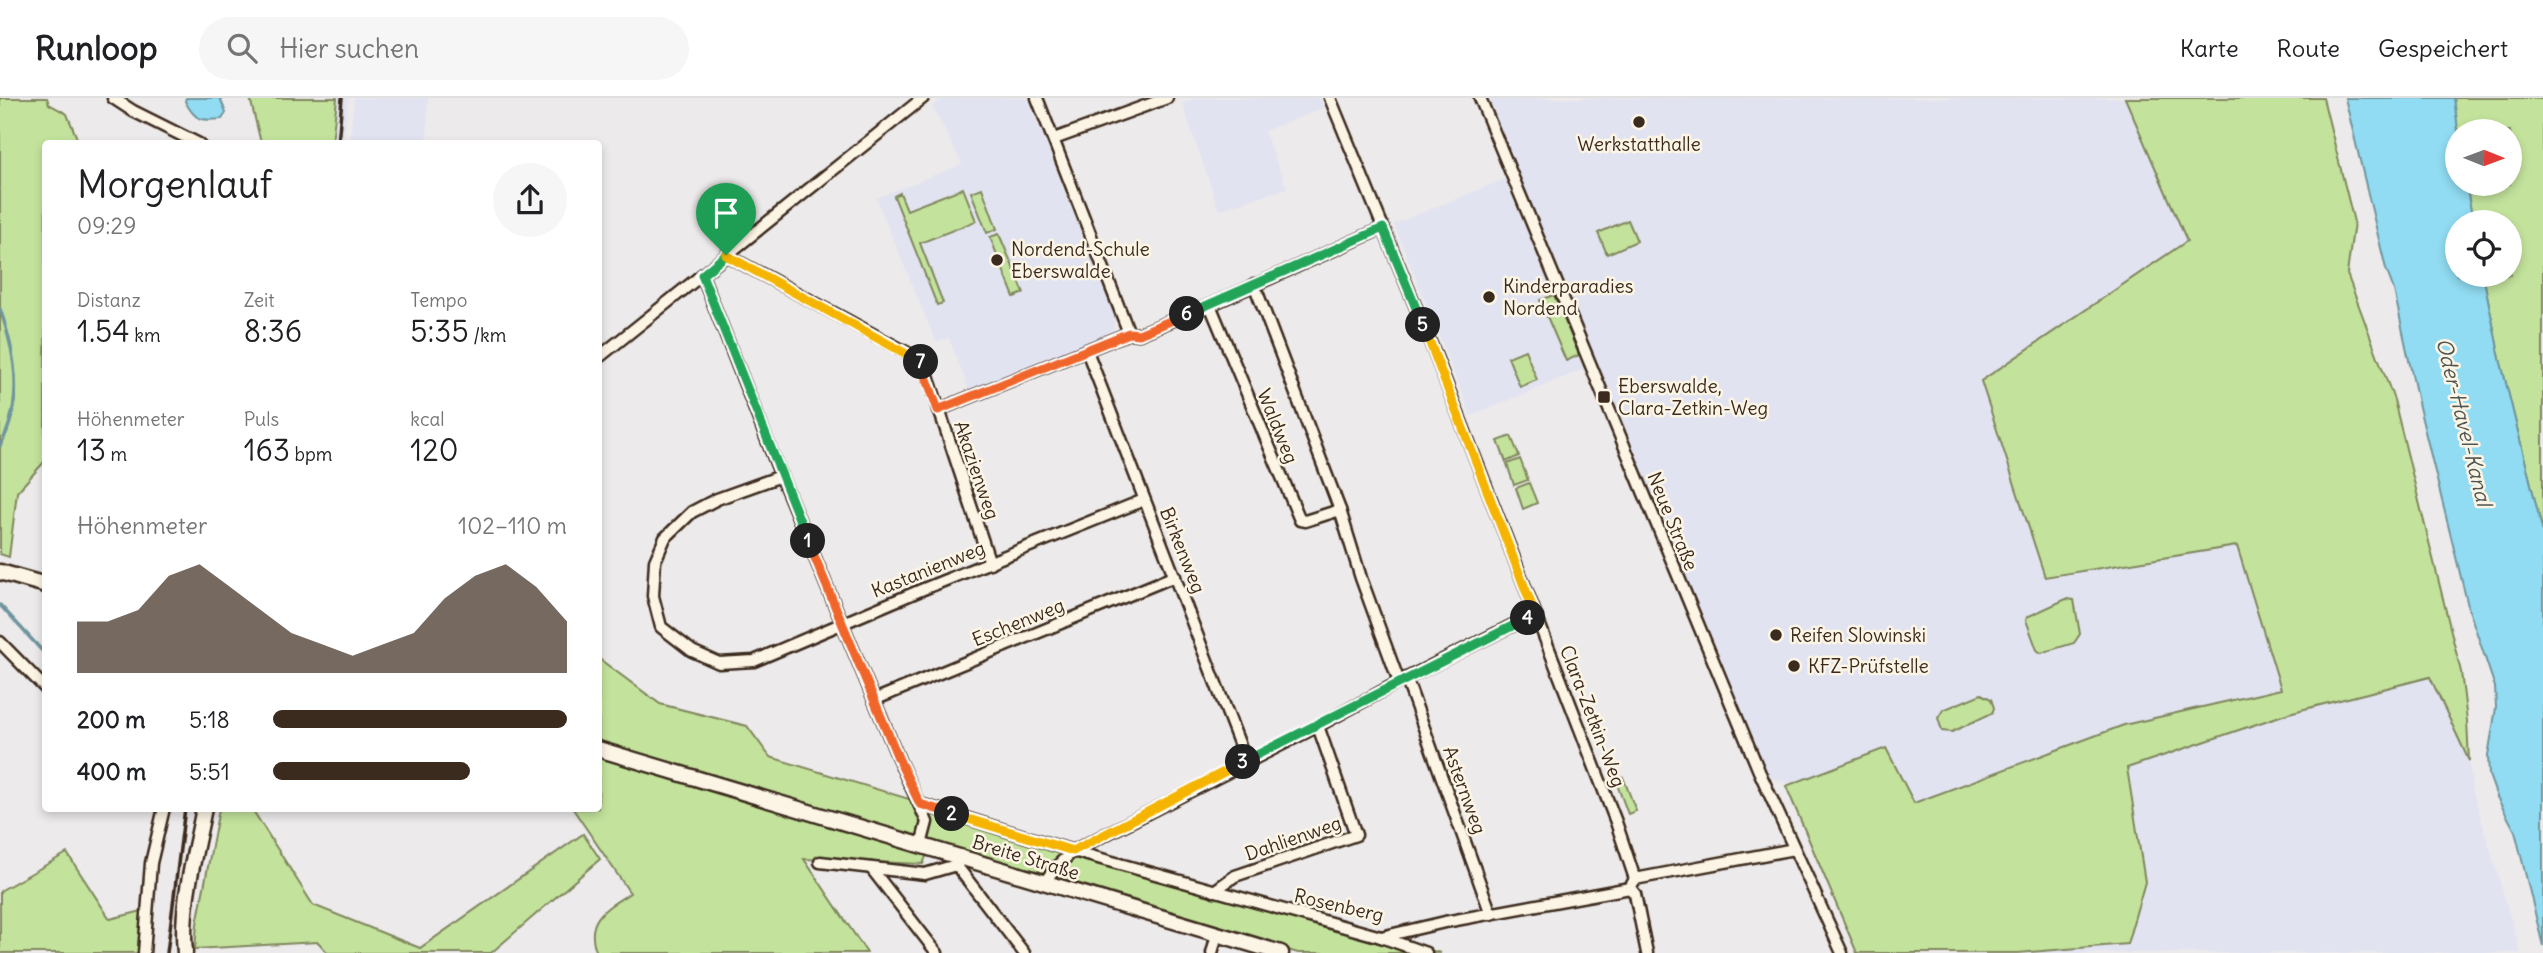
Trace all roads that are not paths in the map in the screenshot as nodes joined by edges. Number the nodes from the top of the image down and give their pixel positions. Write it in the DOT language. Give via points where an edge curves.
graph roads {
  1 [pos="113,98"];
  2 [pos="922,98"];
  3 [pos="1037,98"];
  4 [pos="1167,98"];
  5 [pos="1330,98"];
  6 [pos="1480,98"];
  7 [pos="1054,139"];
  8 [pos="191,140"];
  9 [pos="1383,228"];
  10 [pos="726,255"];
  11 [pos="702,275"];
  12 [pos="1254,284"];
  13 [pos="1210,305"];
  14 [pos="1129,333"];
  15 [pos="1087,351"];
  16 [pos="602,355"];
  17 [pos="938,410"];
  18 [pos="781,476"];
  19 [pos="1144,500"];
  20 [pos="1340,510"];
  21 [pos="990,563"];
  22 [pos="0,572"];
  23 [pos="1175,576"];
  24 [pos="42,584"];
  25 [pos="1535,614"];
  26 [pos="842,624"];
  27 [pos="0,642"];
  28 [pos="1402,680"];
  29 [pos="42,685"];
  30 [pos="874,700"];
  31 [pos="1318,726"];
  32 [pos="602,750"];
  33 [pos="1245,761"];
  34 [pos="920,804"];
  35 [pos="163,812"];
  36 [pos="203,812"];
  37 [pos="920,845"];
  38 [pos="1794,849"];
  39 [pos="1073,851"];
  40 [pos="957,861"];
  41 [pos="820,862"];
  42 [pos="871,868"];
  43 [pos="1044,883"];
  44 [pos="1633,883"];
  45 [pos="1214,891"];
  46 [pos="1491,914"];
  47 [pos="1217,934"];
  48 [pos="1381,937"];
  49 [pos="144,953"];
  50 [pos="185,953"];
  51 [pos="937,953"];
  52 [pos="1024,953"];
  53 [pos="1212,953"];
  54 [pos="1281,953"];
  55 [pos="1426,953"];
  56 [pos="1647,953"];
  57 [pos="1842,953"];
  1 -- 8 [label="street"];
  2 -- 10 [label="street"];
  3 -- 7 [label="street"];
  4 -- 7 [label="street"];
  5 -- 9 [label="street, Clara-Zetkin-Weg"];
  6 -- 38 [label="street, Neue Straße"];
  7 -- 14 [label="street"];
  9 -- 12 [label="street"];
  9 -- 25 [label="street, Clara-Zetkin-Weg"];
  10 -- 11 [label="street"];
  10 -- 17 [label="street, Akazienweg" via="919,359"];
  11 -- 16 [label="street"];
  11 -- 18 [label="street"];
  12 -- 13 [label="street"];
  12 -- 20 [label="street, Waldweg"];
  13 -- 14 [label="street" via="1139,334"];
  13 -- 20 [label="street, Waldweg" via="1300,520"];
  14 -- 15 [label="street"];
  15 -- 17 [label="street"];
  15 -- 19 [label="street, Birkenweg"];
  17 -- 21 [label="street, Akazienweg"];
  18 -- 26 [label="street"];
  18 -- 26 [label="street" via="692,512 665,538 655,561 653,596 661,627 692,651 719,663 734,663 754,660"];
  19 -- 21 [label="street, Kastanienweg"];
  19 -- 23 [label="street, Birkenweg"];
  20 -- 28 [label="street, Waldweg" via="1361,578"];
  21 -- 26 [label="street, Kastanienweg"];
  22 -- 24 [label="main road"];
  23 -- 30 [label="street, Eschenweg"];
  23 -- 33 [label="street, Birkenweg"];
  25 -- 28 [label="street"];
  25 -- 44 [label="street, Clara-Zetkin-Weg" via="1616,822"];
  26 -- 30 [label="street"];
  27 -- 29 [label="street"];
  28 -- 31 [label="street"];
  28 -- 46 [label="street, Asternweg"];
  30 -- 34 [label="street"];
  31 -- 33 [label="street"];
  31 -- 45 [label="street, Dahlienweg" via="1356,835 1235,876"];
  32 -- 37 [label="main road, Breite Straße"];
  33 -- 39 [label="street"];
  34 -- 37 [label="street" via="927,822"];
  34 -- 39 [label="street, Rosenberg"];
  35 -- 49 [label="street" via="151,863"];
  36 -- 50 [label="main road" via="186,917"];
  37 -- 40 [label="main road, Breite Straße"];
  38 -- 44 [label="street, Rosenberg"];
  38 -- 57 [label="street, Neue Straße"];
  39 -- 43 [label="street"];
  39 -- 45 [label="street, Rosenberg"];
  40 -- 42 [label="street" via="925,874"];
  40 -- 43 [label="main road, Breite Straße"];
  40 -- 52 [label="street"];
  41 -- 42 [label="street"];
  42 -- 51 [label="street"];
  43 -- 47 [label="main road, Breite Straße"];
  44 -- 46 [label="street, Rosenberg"];
  44 -- 56 [label="street, Clara-Zetkin-Weg"];
  45 -- 48 [label="street, Rosenberg"];
  46 -- 48 [label="street, Rosenberg"];
  47 -- 53 [label="street"];
  47 -- 54 [label="main road, Breite Straße"];
  48 -- 55 [label="street"];
}
